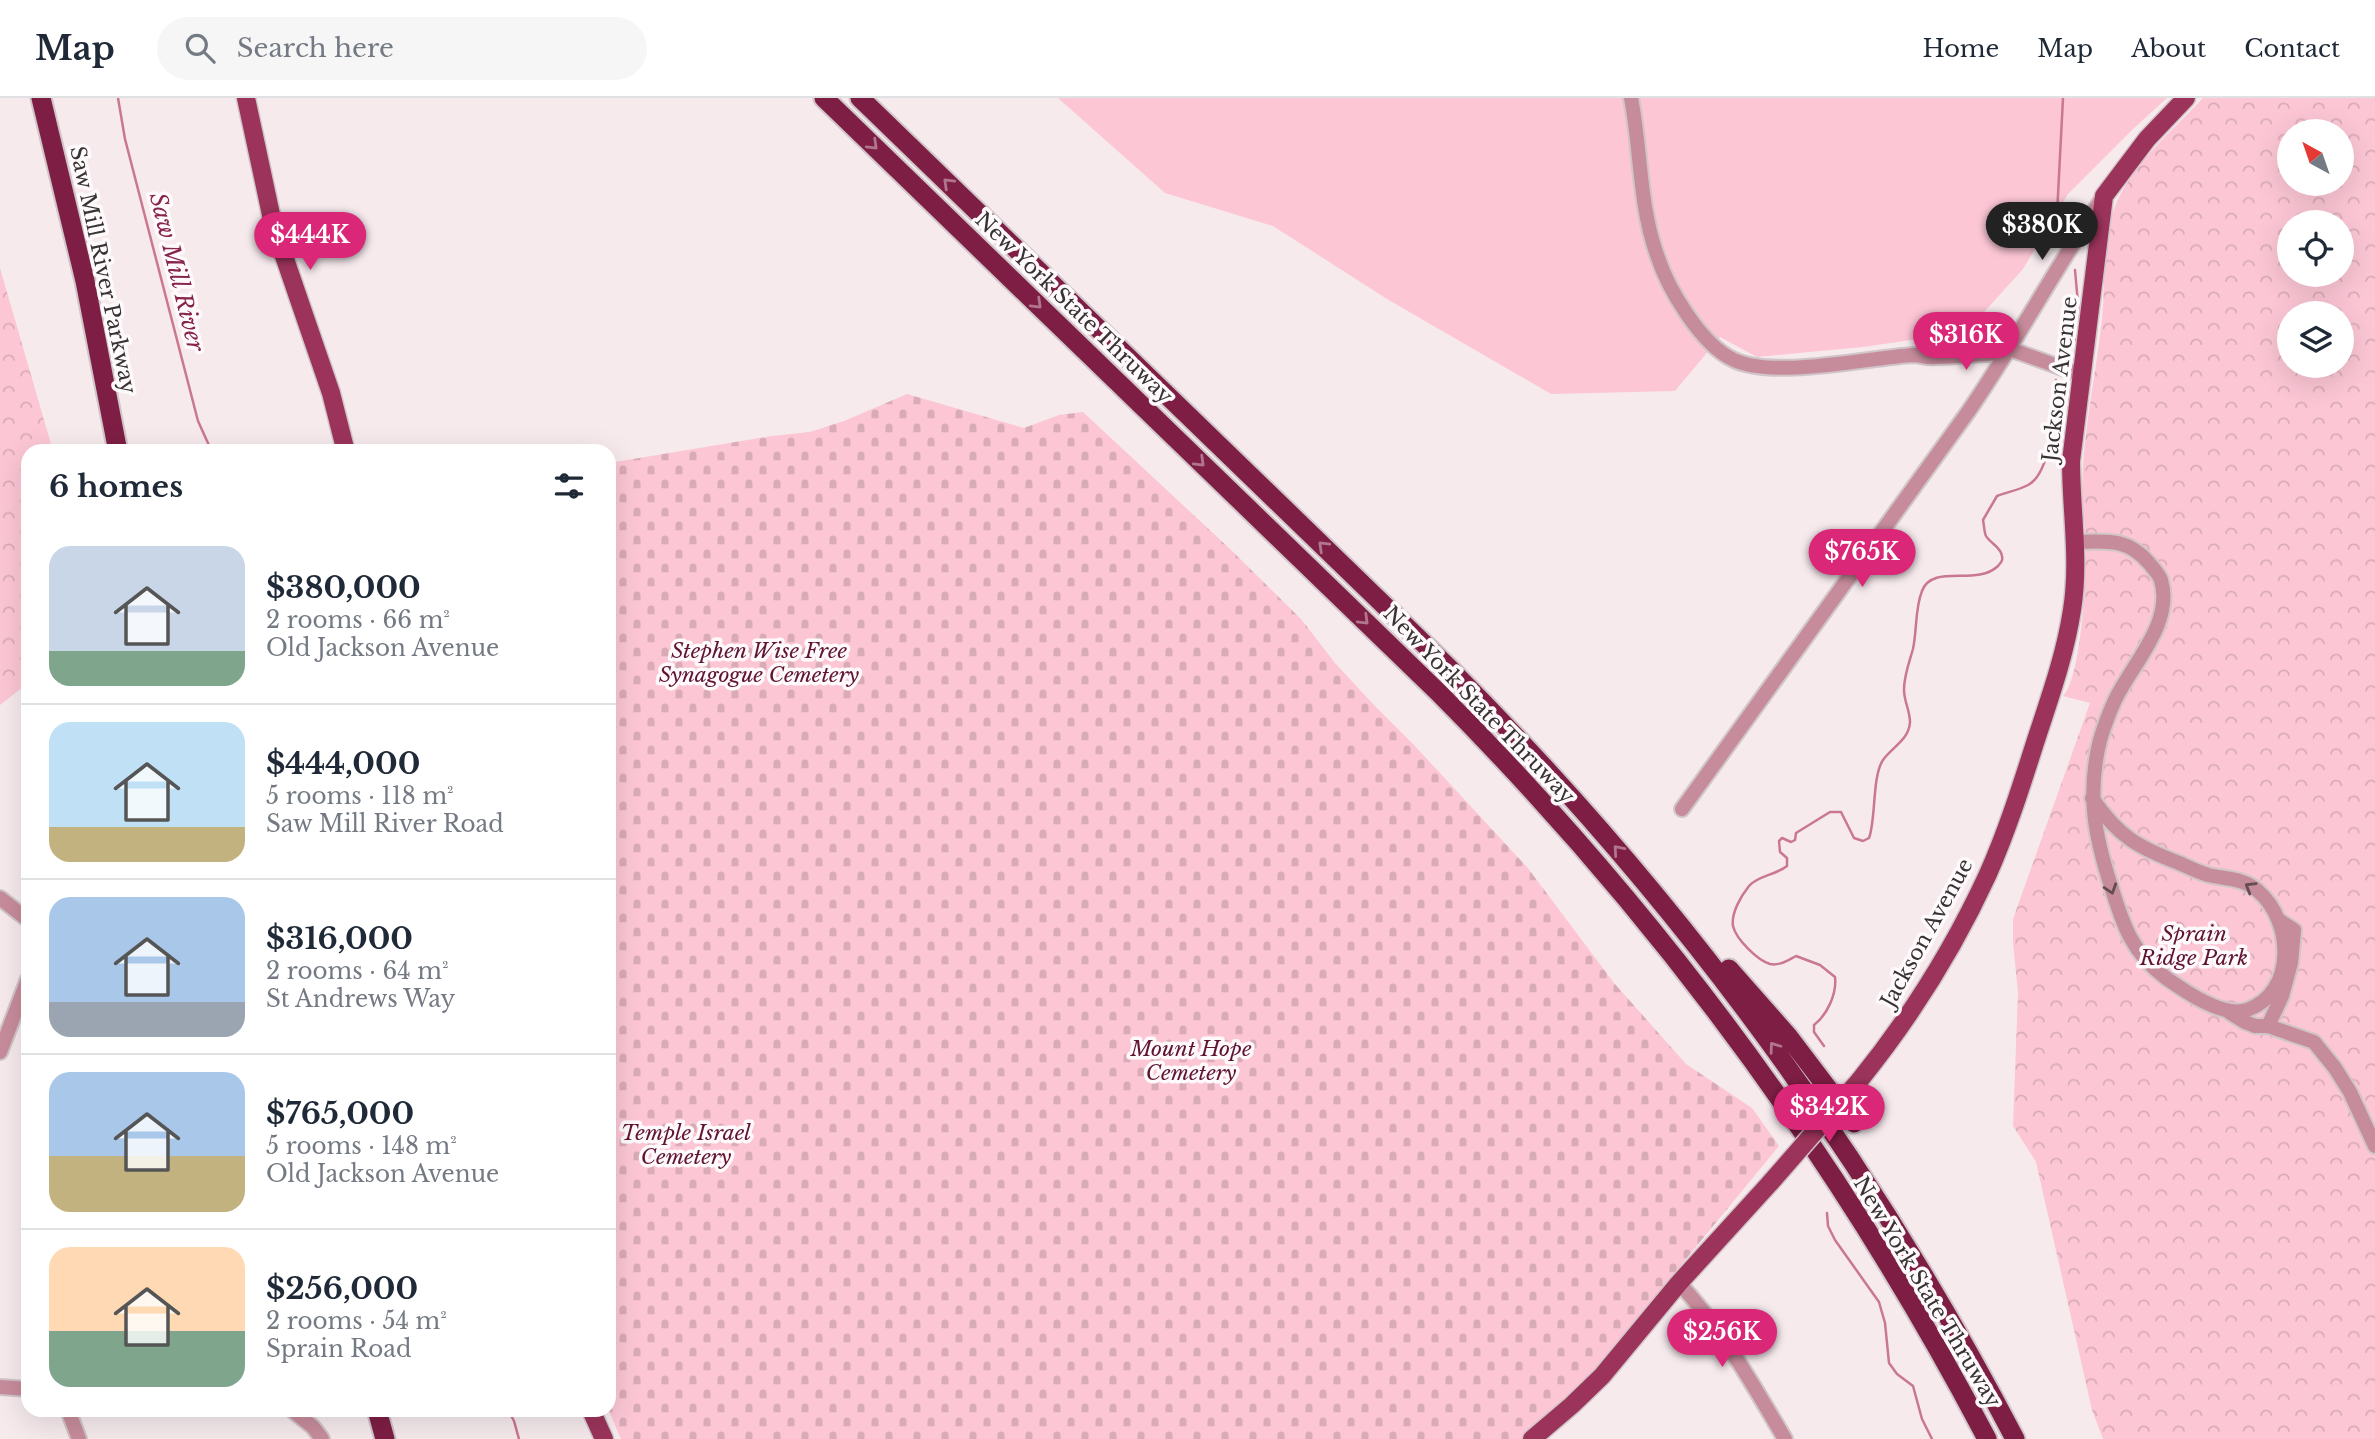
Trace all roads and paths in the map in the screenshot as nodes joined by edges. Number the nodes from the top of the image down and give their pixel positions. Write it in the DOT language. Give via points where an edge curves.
graph roads {
  1 [pos="41,98"];
  2 [pos="53,98"];
  3 [pos="246,98"];
  4 [pos="824,98"];
  5 [pos="860,98"];
  6 [pos="1631,98"];
  7 [pos="2186,98"];
  8 [pos="2104,196"];
  9 [pos="1958,338"];
  10 [pos="1984,343"];
  11 [pos="2007,348"];
  12 [pos="1917,355"];
  13 [pos="1961,355"];
  14 [pos="2082,375"];
  15 [pos="116,444"];
  16 [pos="128,444"];
  17 [pos="344,444"];
  18 [pos="2077,542"];
  19 [pos="2092,798"];
  20 [pos="1682,809"];
  21 [pos="2127,838"];
  22 [pos="2102,858"];
  23 [pos="1638,873"];
  24 [pos="0,898"];
  25 [pos="21,914"];
  26 [pos="2280,921"];
  27 [pos="21,997"];
  28 [pos="2229,1012"];
  29 [pos="2268,1026"];
  30 [pos="0,1052"];
  31 [pos="1854,1123"];
  32 [pos="2375,1146"];
  33 [pos="1679,1283"];
  34 [pos="0,1387"];
  35 [pos="21,1388"];
  36 [pos="71,1417"];
  37 [pos="300,1417"];
  38 [pos="367,1417"];
  39 [pos="378,1417"];
  40 [pos="594,1417"];
  41 [pos="321,1437"];
  42 [pos="79,1439"];
  43 [pos="373,1439"];
  44 [pos="385,1439"];
  45 [pos="604,1439"];
  46 [pos="1532,1439"];
  47 [pos="1785,1439"];
  48 [pos="1987,1439"];
  49 [pos="2015,1439"];
  1 -- 15 [label="highway, Saw Mill River Parkway" via="80,259"];
  2 -- 16 [label="highway, Saw Mill River Parkway" via="93,264"];
  3 -- 17 [label="main road" via="273,224"];
  4 -- 48 [label="highway, New York State Thruway, one-way" via="1439,692 1583,846 1693,981 1796,1122 1891,1269"];
  23 -- 5 [label="highway, New York State Thruway, one-way" via="1449,668"];
  6 -- 12 [label="street" via="1656,254 1684,309 1717,349 1735,361 1763,368"];
  7 -- 8 [label="main road" via="2147,139"];
  8 -- 11 [label="street"];
  8 -- 14 [label="main road, Jackson Avenue"];
  9 -- 10 [label="street" via="1963,333 1981,332"];
  9 -- 12 [label="street"];
  9 -- 13 [label="street"];
  10 -- 11 [label="street" via="2002,339"];
  10 -- 13 [label="street"];
  11 -- 14 [label="street"];
  11 -- 20 [label="street" via="1968,412"];
  12 -- 13 [label="street"];
  14 -- 18 [label="main road, Jackson Avenue" via="2071,461"];
  18 -- 19 [label="street" via="2125,544 2161,578 2164,601 2156,627 2115,700 2101,738"];
  18 -- 33 [label="main road, Jackson Avenue, bridge" via="2063,653 2006,831 1959,931 1910,1014 1859,1081"];
  19 -- 21 [label="street"];
  19 -- 22 [label="street"];
  21 -- 22 [label="street" via="2110,845"];
  26 -- 21 [label="street, one-way" via="2256,889 2208,875"];
  22 -- 28 [label="street, one-way" via="2120,915 2148,965 2185,992"];
  23 -- 31 [label="highway" via="1767,1011"];
  49 -- 23 [label="highway, New York State Thruway, one-way" via="1938,1300 1846,1152 1746,1010"];
  24 -- 25 [label="street"];
  26 -- 28 [label="street" via="2284,950 2277,987 2255,1006"];
  26 -- 29 [label="street" via="2294,930 2294,946 2282,996"];
  27 -- 30 [label="street"];
  28 -- 29 [label="street" via="2245,1023"];
  29 -- 32 [label="street" via="2314,1042 2350,1091"];
  33 -- 46 [label="main road, Jackson Avenue" via="1602,1376"];
  33 -- 47 [label="street" via="1724,1340"];
  34 -- 35 [label="street"];
  36 -- 42 [label="street"];
  37 -- 41 [label="street"];
  38 -- 43 [label="highway"];
  39 -- 44 [label="highway"];
  40 -- 45 [label="main road"];
}
